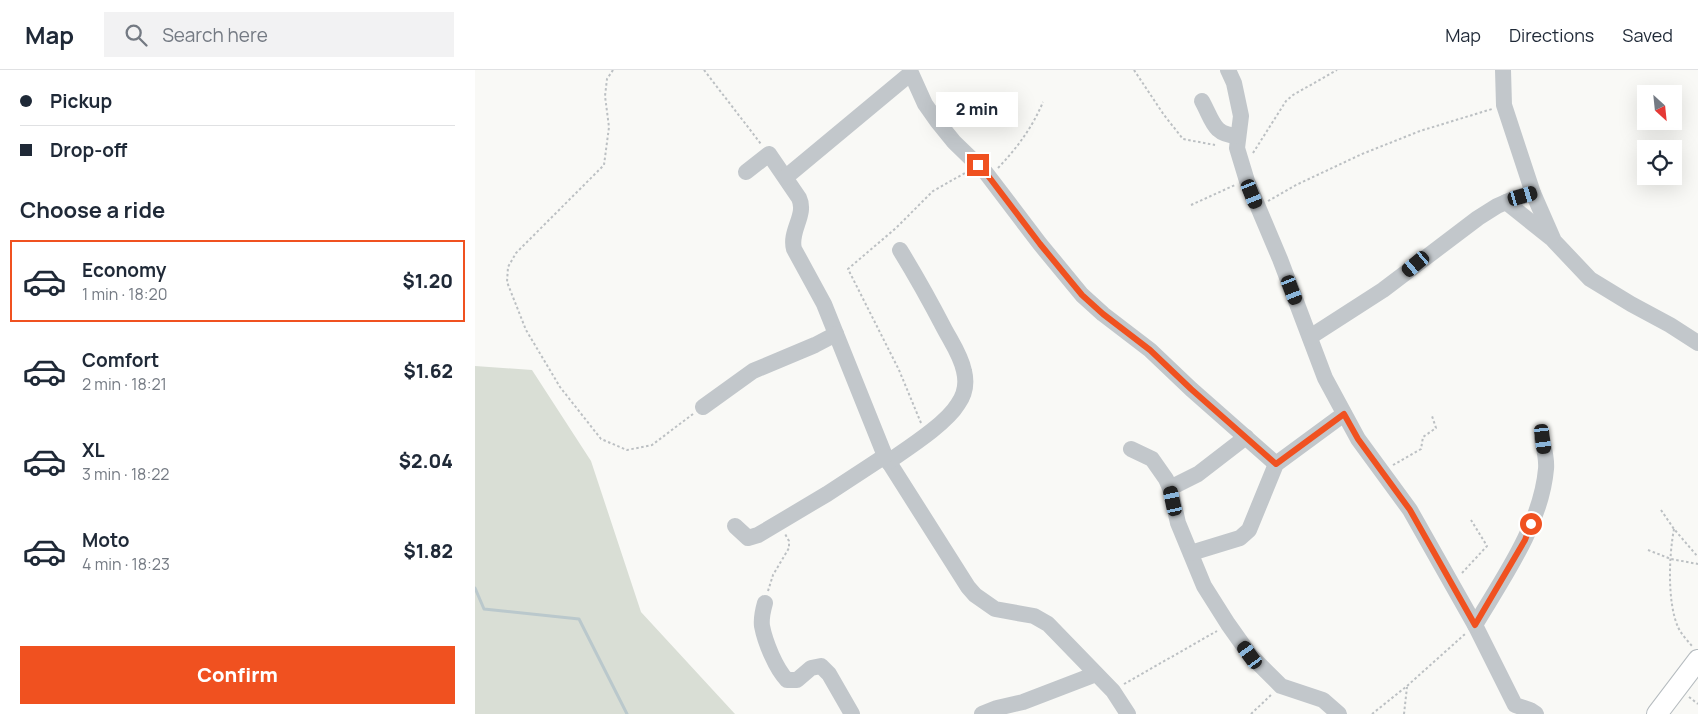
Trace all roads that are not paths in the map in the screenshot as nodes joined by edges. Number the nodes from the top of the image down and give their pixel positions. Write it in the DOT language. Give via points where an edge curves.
graph roads {
  1 [pos="1228,70"];
  2 [pos="1503,70"];
  3 [pos="1202,101"];
  4 [pos="1237,142"];
  5 [pos="746,172"];
  6 [pos="786,177"];
  7 [pos="1533,193"];
  8 [pos="1505,202"];
  9 [pos="1554,241"];
  10 [pos="900,250"];
  11 [pos="836,334"];
  12 [pos="1310,337"];
  13 [pos="1698,343"];
  14 [pos="703,407"];
  15 [pos="1344,414"];
  16 [pos="1245,437"];
  17 [pos="1543,439"];
  18 [pos="1131,449"];
  19 [pos="887,459"];
  20 [pos="1276,464"];
  21 [pos="1170,488"];
  22 [pos="735,526"];
  23 [pos="1191,553"];
  24 [pos="765,603"];
  25 [pos="1475,625"];
  26 [pos="1696,654"];
  27 [pos="1096,674"];
  28 [pos="1515,709"];
  29 [pos="852,714"];
  30 [pos="982,714"];
  31 [pos="1128,714"];
  32 [pos="1339,714"];
  33 [pos="1535,714"];
  34 [pos="1657,714"];
  1 -- 4 [label="street" via="1241,116"];
  2 -- 7 [label="street" via="1504,105"];
  3 -- 4 [label="street" via="1219,132"];
  4 -- 12 [label="street" via="1246,176"];
  5 -- 6 [label="street" via="769,154"];
  6 -- 11 [label="street" via="802,203 793,236 794,249 824,304"];
  6 -- 16 [label="street" via="911,73 937,121 989,177 1082,295 1150,350"];
  7 -- 8 [label="street"];
  7 -- 9 [label="street"];
  8 -- 9 [label="street"];
  8 -- 12 [label="street" via="1478,218 1383,290"];
  9 -- 13 [label="street" via="1590,279"];
  10 -- 19 [label="street" via="961,359 965,390 958,405 926,435"];
  11 -- 14 [label="street" via="753,372"];
  11 -- 19 [label="street"];
  12 -- 15 [label="street" via="1325,378"];
  15 -- 20 [label="street"];
  15 -- 25 [label="street" via="1358,439 1410,510"];
  16 -- 20 [label="street"];
  16 -- 21 [label="street" via="1198,474"];
  17 -- 25 [label="street" via="1546,467 1539,502 1525,540"];
  18 -- 21 [label="street" via="1152,459"];
  19 -- 22 [label="street" via="752,538"];
  19 -- 27 [label="street" via="975,595 995,609 1034,616 1048,624"];
  20 -- 23 [label="street" via="1249,530 1240,538"];
  21 -- 23 [label="street" via="1178,523"];
  23 -- 32 [label="street" via="1205,586 1250,655 1281,686 1323,700"];
  24 -- 29 [label="street" via="763,628 780,672 787,680 797,680 811,668 821,666"];
  25 -- 28 [label="street"];
  26 -- 34 [label="main road"];
  27 -- 30 [label="street"];
  27 -- 31 [label="street" via="1113,690"];
  28 -- 33 [label="street" via="1530,710"];
}
